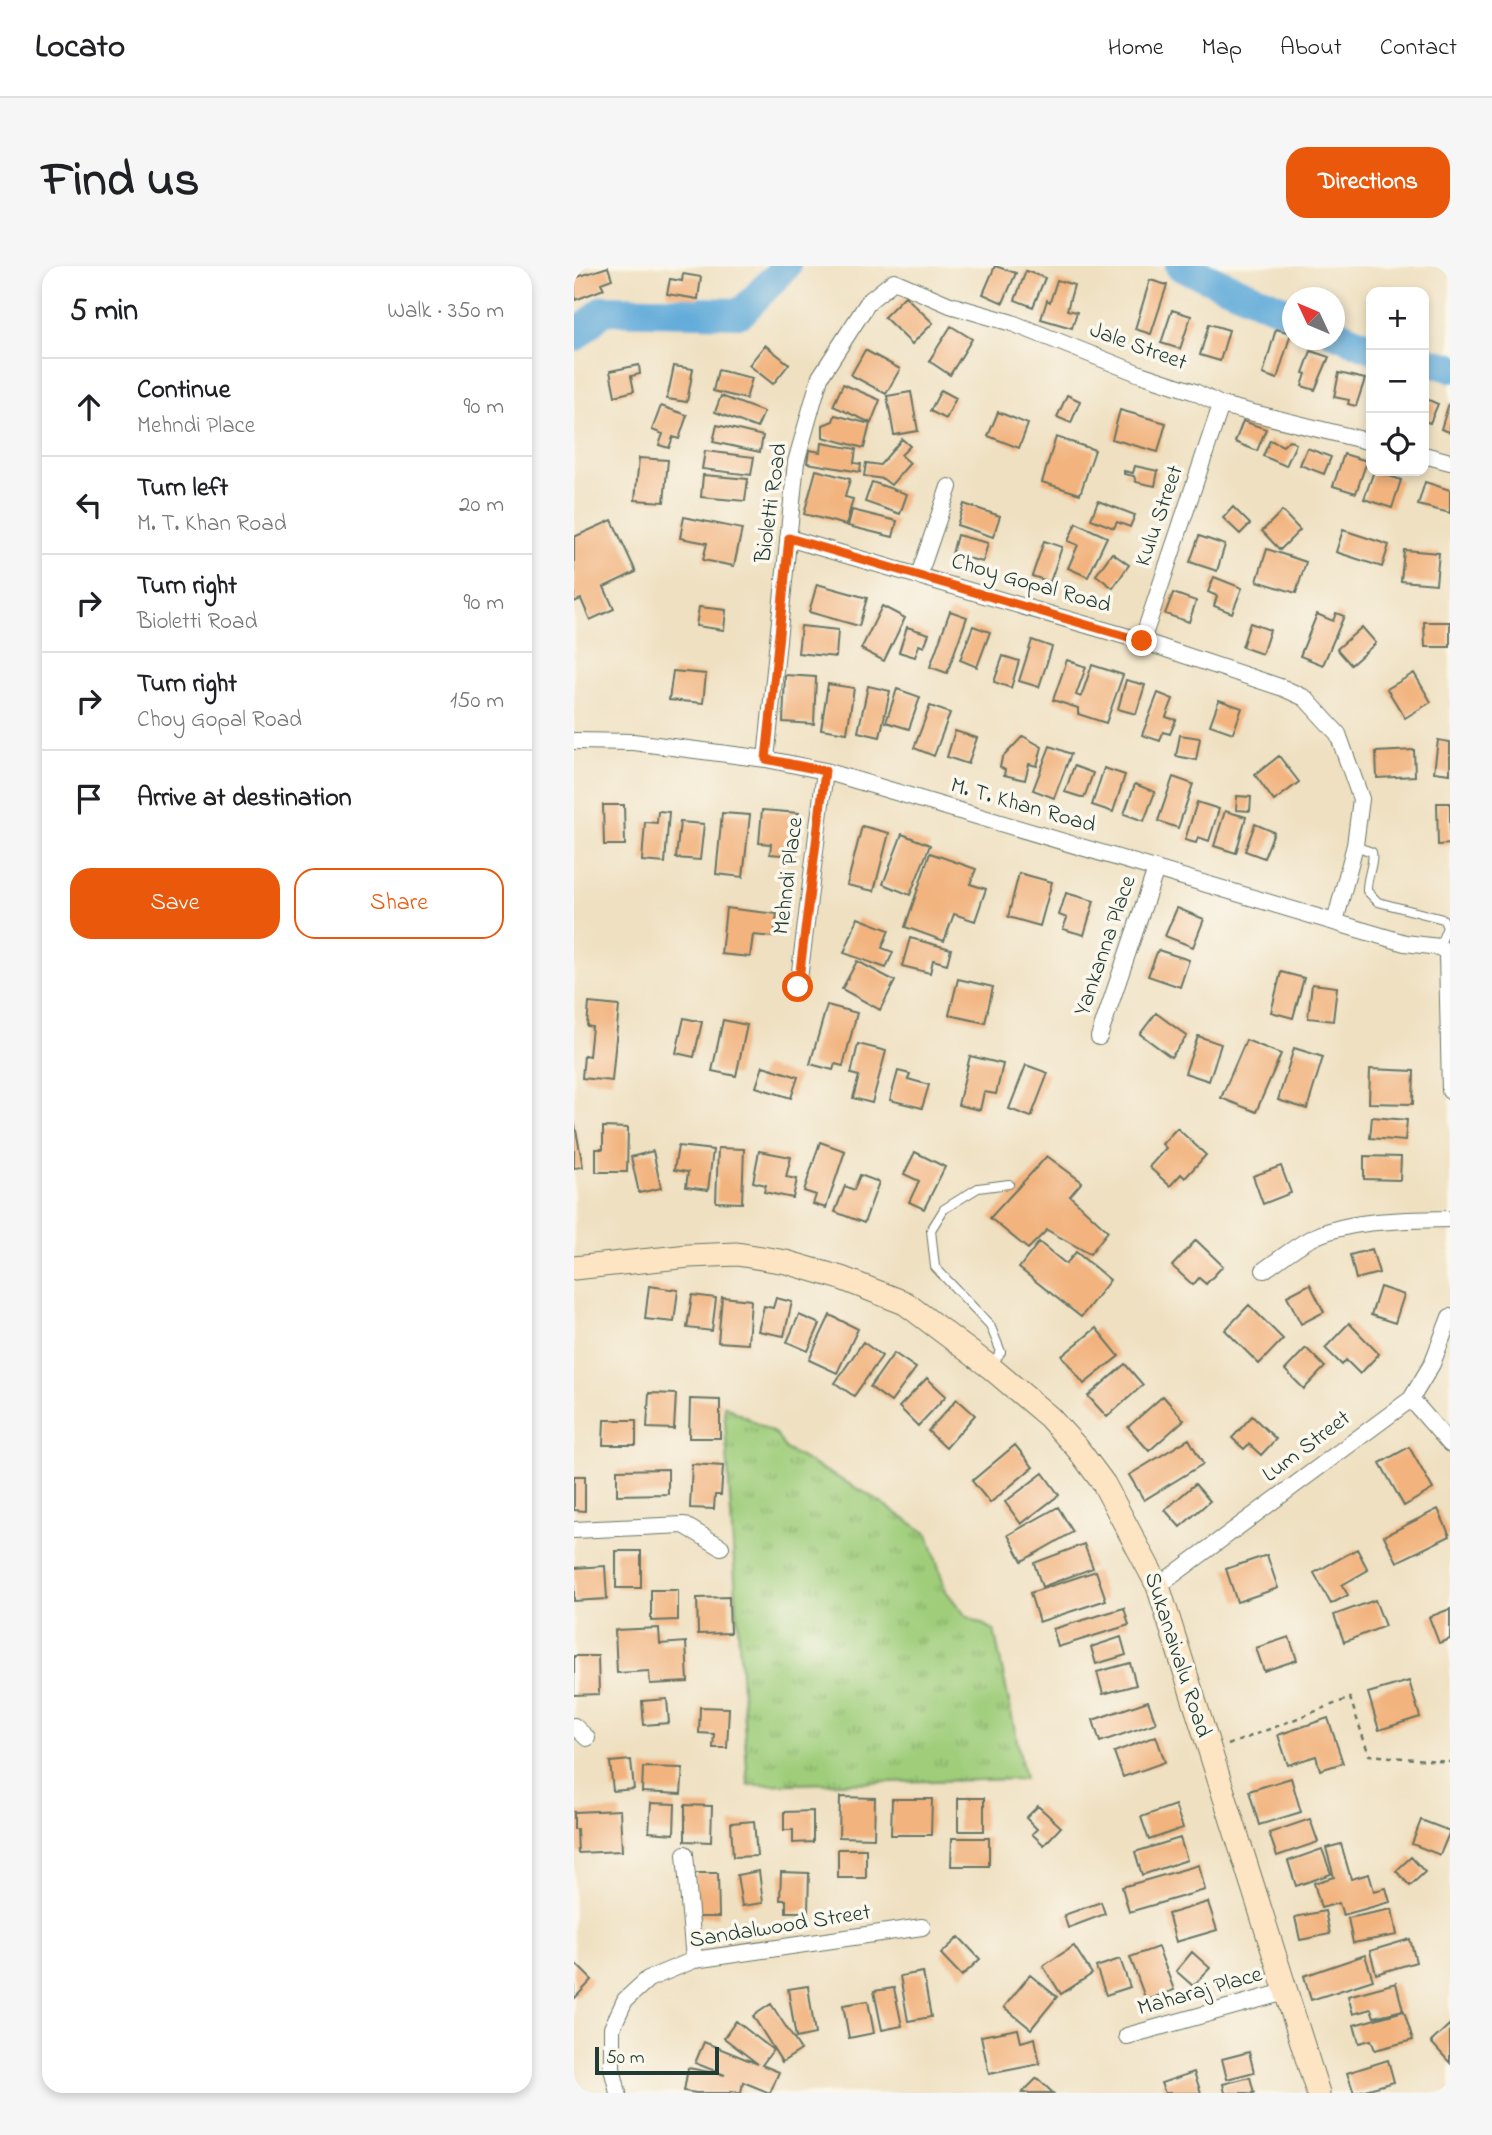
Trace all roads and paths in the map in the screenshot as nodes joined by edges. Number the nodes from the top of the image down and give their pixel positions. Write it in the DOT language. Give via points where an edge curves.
graph roads {
  1 [pos="894,281"];
  2 [pos="1221,405"];
  3 [pos="1366,441"];
  4 [pos="1429,456"];
  5 [pos="1450,462"];
  6 [pos="949,486"];
  7 [pos="789,538"];
  8 [pos="919,575"];
  9 [pos="1142,641"];
  10 [pos="574,741"];
  11 [pos="766,759"];
  12 [pos="825,771"];
  13 [pos="1355,845"];
  14 [pos="1156,869"];
  15 [pos="1335,922"];
  16 [pos="1446,952"];
  17 [pos="798,987"];
  18 [pos="1099,1037"];
  19 [pos="1450,1091"];
  20 [pos="1009,1184"];
  21 [pos="1450,1219"];
  22 [pos="574,1268"];
  23 [pos="1264,1269"];
  24 [pos="1450,1317"];
  25 [pos="990,1367"];
  26 [pos="1410,1399"];
  27 [pos="1450,1444"];
  28 [pos="574,1530"];
  29 [pos="721,1547"];
  30 [pos="1158,1586"];
  31 [pos="574,1726"];
  32 [pos="587,1738"];
  33 [pos="1209,1753"];
  34 [pos="1450,1762"];
  35 [pos="685,1854"];
  36 [pos="922,1927"];
  37 [pos="694,1960"];
  38 [pos="1285,1992"];
  39 [pos="1127,2036"];
  40 [pos="618,2093"];
  41 [pos="1318,2093"];
  1 -- 2 [label="street, Jale Street" via="1195,391"];
  1 -- 7 [label="street, Bioletti Road" via="869,302 820,377 796,461"];
  2 -- 3 [label="street, Jale Street"];
  2 -- 9 [label="street, Kulu Street"];
  4 -- 5 [label="street"];
  6 -- 8 [label="street"];
  7 -- 8 [label="street, Choy Gopal Road"];
  7 -- 11 [label="street, Bioletti Road"];
  8 -- 9 [label="street, Choy Gopal Road"];
  9 -- 13 [label="street, Choy Gopal Road" via="1305,698 1338,734 1347,757 1361,799"];
  10 -- 11 [label="street, M. T. Khan Road" via="633,741"];
  11 -- 12 [label="street, M. T. Khan Road"];
  12 -- 14 [label="street, M. T. Khan Road"];
  12 -- 17 [label="street, Mehndi Place"];
  13 -- 15 [label="street, Choy Gopal Road"];
  13 -- 16 [label="lane" via="1374,857 1366,877 1367,891 1378,902 1443,919"];
  14 -- 15 [label="street, M. T. Khan Road"];
  14 -- 18 [label="street, Yankanna Place"];
  15 -- 16 [label="street, M. T. Khan Road"];
  16 -- 19 [label="street"];
  20 -- 25 [label="lane" via="978,1188 944,1209 931,1230 935,1267 990,1325 1001,1352"];
  21 -- 23 [label="street" via="1347,1227 1311,1238"];
  22 -- 25 [label="main road, Sukanaivalu Road" via="737,1254 786,1262 905,1303"];
  24 -- 26 [label="street, Lum Street" via="1432,1364"];
  25 -- 30 [label="main road, Sukanaivalu Road" via="1049,1417 1078,1449 1104,1484"];
  26 -- 27 [label="street"];
  26 -- 30 [label="street, Lum Street"];
  28 -- 29 [label="street" via="684,1525"];
  30 -- 33 [label="main road, Sukanaivalu Road"];
  31 -- 32 [label="street"];
  33 -- 34 [label="path" via="1350,1698 1369,1755"];
  33 -- 38 [label="main road, Sukanaivalu Road"];
  35 -- 37 [label="street"];
  36 -- 37 [label="street, Sandalwood Street"];
  37 -- 40 [label="street, Sandalwood Street" via="648,1979 625,2000 612,2028 612,2068"];
  38 -- 39 [label="street, Maharaj Place"];
  38 -- 41 [label="main road, Sukanaivalu Road"];
}
